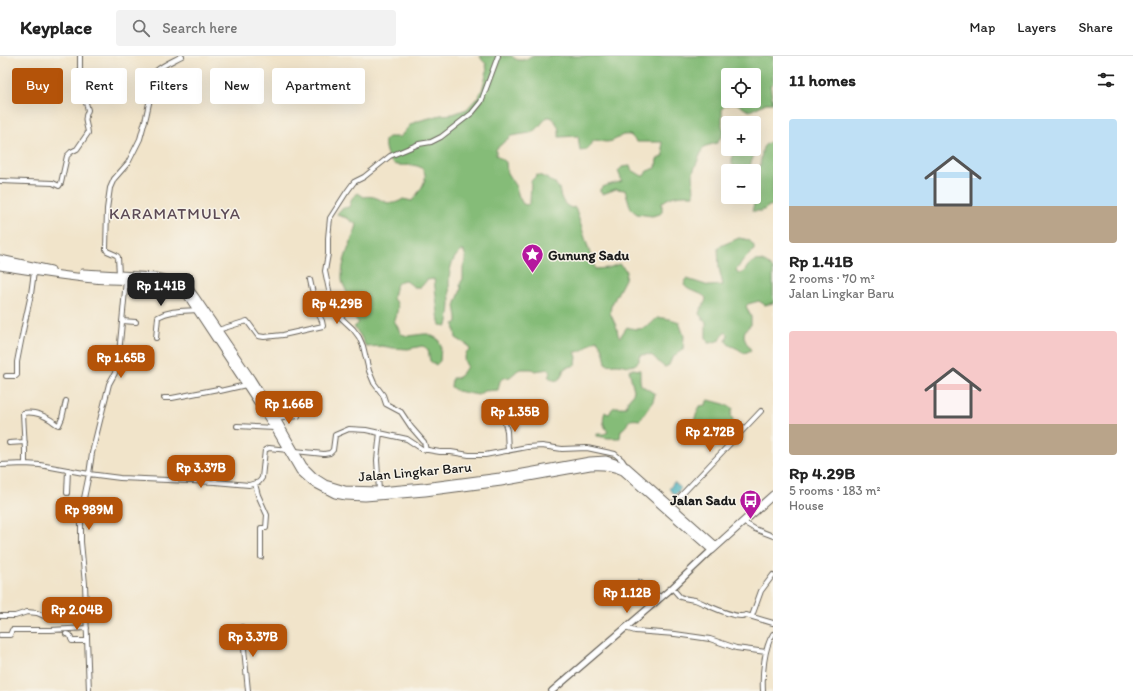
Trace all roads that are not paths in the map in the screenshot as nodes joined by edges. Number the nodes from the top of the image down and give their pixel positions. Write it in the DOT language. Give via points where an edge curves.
graph roads {
  1 [pos="80,56"];
  2 [pos="182,56"];
  3 [pos="498,56"];
  4 [pos="0,181"];
  5 [pos="0,259"];
  6 [pos="0,266"];
  7 [pos="34,272"];
  8 [pos="121,278"];
  9 [pos="310,280"];
  10 [pos="198,310"];
  11 [pos="122,321"];
  12 [pos="136,322"];
  13 [pos="218,330"];
  14 [pos="156,338"];
  15 [pos="6,376"];
  16 [pos="246,385"];
  17 [pos="164,398"];
  18 [pos="66,402"];
  19 [pos="761,411"];
  20 [pos="298,416"];
  21 [pos="504,418"];
  22 [pos="276,419"];
  23 [pos="236,426"];
  24 [pos="275,428"];
  25 [pos="380,432"];
  26 [pos="24,442"];
  27 [pos="9,443"];
  28 [pos="426,450"];
  29 [pos="291,451"];
  30 [pos="508,451"];
  31 [pos="25,464"];
  32 [pos="0,465"];
  33 [pos="223,465"];
  34 [pos="627,467"];
  35 [pos="68,470"];
  36 [pos="89,474"];
  37 [pos="215,482"];
  38 [pos="256,484"];
  39 [pos="379,490"];
  40 [pos="67,493"];
  41 [pos="773,495"];
  42 [pos="671,506"];
  43 [pos="82,508"];
  44 [pos="97,508"];
  45 [pos="742,522"];
  46 [pos="773,536"];
  47 [pos="714,548"];
  48 [pos="261,557"];
  49 [pos="773,575"];
  50 [pos="639,582"];
  51 [pos="672,588"];
  52 [pos="660,597"];
  53 [pos="86,613"];
  54 [pos="0,616"];
  55 [pos="752,616"];
  56 [pos="773,623"];
  57 [pos="242,627"];
  58 [pos="86,628"];
  59 [pos="625,628"];
  60 [pos="66,634"];
  61 [pos="773,634"];
  62 [pos="0,635"];
  63 [pos="87,641"];
  64 [pos="766,652"];
  65 [pos="89,691"];
  66 [pos="248,691"];
  67 [pos="552,691"];
  68 [pos="763,691"];
  1 -- 4 [label="street" via="80,78 88,110 85,121 88,133 77,149 67,156 61,184 59,186 53,183"];
  2 -- 8 [label="street" via="156,71 140,139 128,164 114,179 110,188 106,250 118,257"];
  3 -- 28 [label="street" via="481,102 472,113 441,137 390,156 354,182 330,218 325,270 335,311 359,337 369,371 386,404 401,412 424,442"];
  5 -- 8 [label="highway, Jalan Lingkar Baru" via="54,271"];
  6 -- 7 [label="highway, Jalan Lingkar Baru"];
  7 -- 8 [label="highway, Jalan Lingkar Baru" via="95,279"];
  7 -- 15 [label="street" via="17,362 17,375"];
  8 -- 10 [label="highway, Jalan Lingkar Baru" via="180,289"];
  8 -- 11 [label="street"];
  8 -- 13 [label="highway, Jalan Lingkar Baru" via="155,277 180,283 195,296"];
  9 -- 13 [label="street" via="313,303 323,326 276,336 258,336 247,321"];
  10 -- 14 [label="street" via="158,317"];
  10 -- 16 [label="highway, Jalan Lingkar Baru"];
  11 -- 12 [label="street"];
  11 -- 36 [label="street" via="115,373 109,384"];
  13 -- 22 [label="highway, Jalan Lingkar Baru"];
  16 -- 17 [label="street"];
  16 -- 24 [label="highway, Jalan Lingkar Baru"];
  18 -- 26 [label="street" via="58,425 45,416 30,412 23,414"];
  19 -- 42 [label="street"];
  20 -- 22 [label="street"];
  21 -- 30 [label="street"];
  22 -- 29 [label="highway, Jalan Lingkar Baru"];
  23 -- 24 [label="street"];
  24 -- 29 [label="highway, Jalan Lingkar Baru"];
  25 -- 28 [label="street" via="407,439"];
  25 -- 29 [label="street" via="349,429 335,435 330,454"];
  25 -- 39 [label="street" via="377,460"];
  26 -- 27 [label="street"];
  26 -- 31 [label="street"];
  28 -- 30 [label="street" via="480,455"];
  29 -- 38 [label="street" via="269,448 265,450 262,478"];
  29 -- 39 [label="highway, Jalan Lingkar Baru" via="314,477 325,484 345,490"];
  29 -- 47 [label="highway, Jalan Lingkar Baru" via="300,471 312,482 335,494 365,497 501,482 599,465 614,467 623,471"];
  30 -- 34 [label="street" via="542,446 592,449 615,454"];
  31 -- 32 [label="street"];
  31 -- 35 [label="street"];
  33 -- 37 [label="street" via="216,473"];
  34 -- 39 [label="highway, Jalan Lingkar Baru" via="601,459 500,477"];
  34 -- 42 [label="highway, Jalan Lingkar Baru"];
  35 -- 36 [label="street"];
  35 -- 40 [label="street"];
  36 -- 37 [label="street" via="120,478"];
  36 -- 43 [label="street"];
  37 -- 38 [label="street"];
  38 -- 48 [label="street" via="267,515 266,528 261,528"];
  41 -- 45 [label="highway"];
  42 -- 47 [label="highway, Jalan Lingkar Baru"];
  43 -- 44 [label="street"];
  43 -- 53 [label="street" via="81,542"];
  45 -- 46 [label="street"];
  45 -- 47 [label="highway"];
  47 -- 51 [label="main road"];
  49 -- 55 [label="street" via="762,591"];
  50 -- 52 [label="street"];
  51 -- 52 [label="main road"];
  51 -- 55 [label="street" via="680,597 738,616"];
  52 -- 59 [label="main road"];
  53 -- 54 [label="street" via="44,616 28,612 15,616"];
  53 -- 58 [label="street"];
  55 -- 56 [label="street"];
  57 -- 66 [label="street"];
  58 -- 62 [label="street" via="12,630 10,635"];
  58 -- 63 [label="street"];
  59 -- 64 [label="street" via="710,639 736,648"];
  59 -- 67 [label="main road"];
  60 -- 63 [label="street" via="70,635 72,641"];
  61 -- 64 [label="street"];
  63 -- 65 [label="street"];
  64 -- 68 [label="street" via="762,676"];
}
